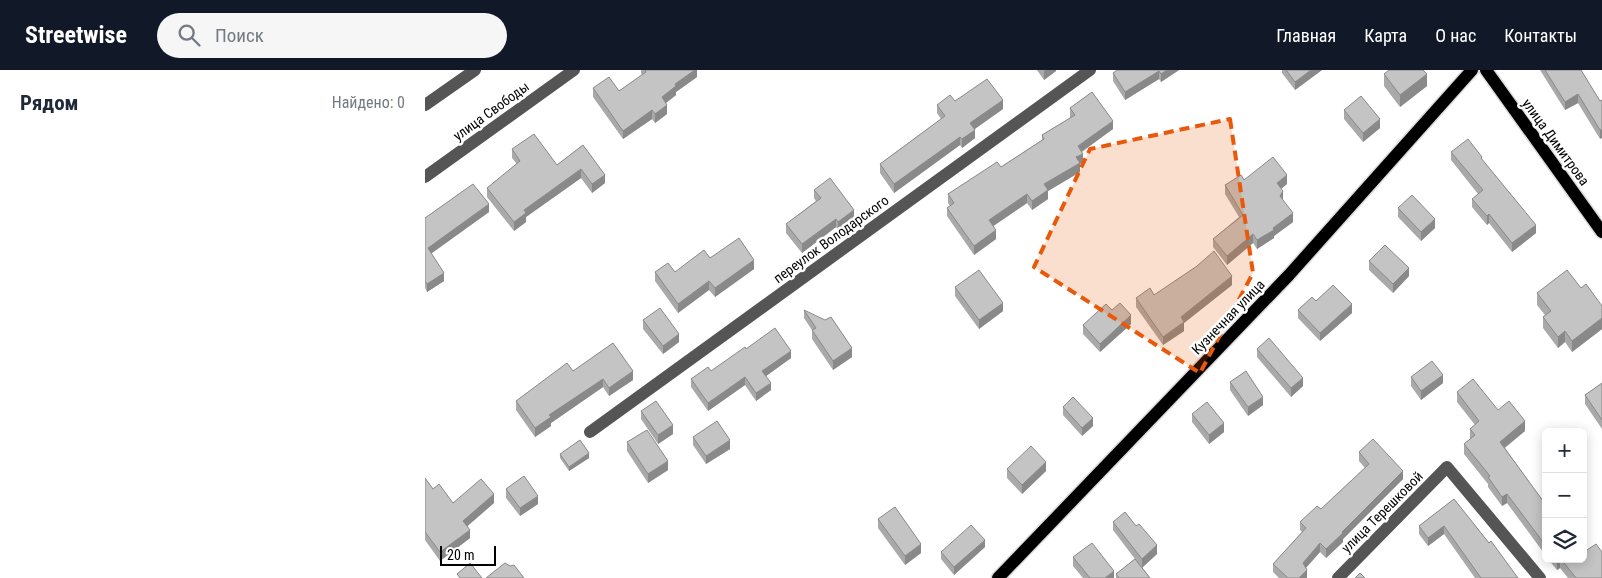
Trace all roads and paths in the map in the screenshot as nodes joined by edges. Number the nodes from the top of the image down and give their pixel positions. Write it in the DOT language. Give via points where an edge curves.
graph roads {
  1 [pos="475,70"];
  2 [pos="574,70"];
  3 [pos="1090,70"];
  4 [pos="1471,70"];
  5 [pos="1486,70"];
  6 [pos="425,105"];
  7 [pos="425,177"];
  8 [pos="1602,232"];
  9 [pos="590,432"];
  10 [pos="1004,576"];
  11 [pos="1337,578"];
  12 [pos="1540,578"];
  1 -- 6 [label="street"];
  2 -- 7 [label="street, улица Свободы"];
  3 -- 9 [label="street, переулок Володарского"];
  4 -- 10 [label="main road, Кузнечная улица" via="1289,275"];
  5 -- 8 [label="main road, улица Димитрова"];
  11 -- 12 [label="street, улица Терешковой" via="1447,467"];
}
